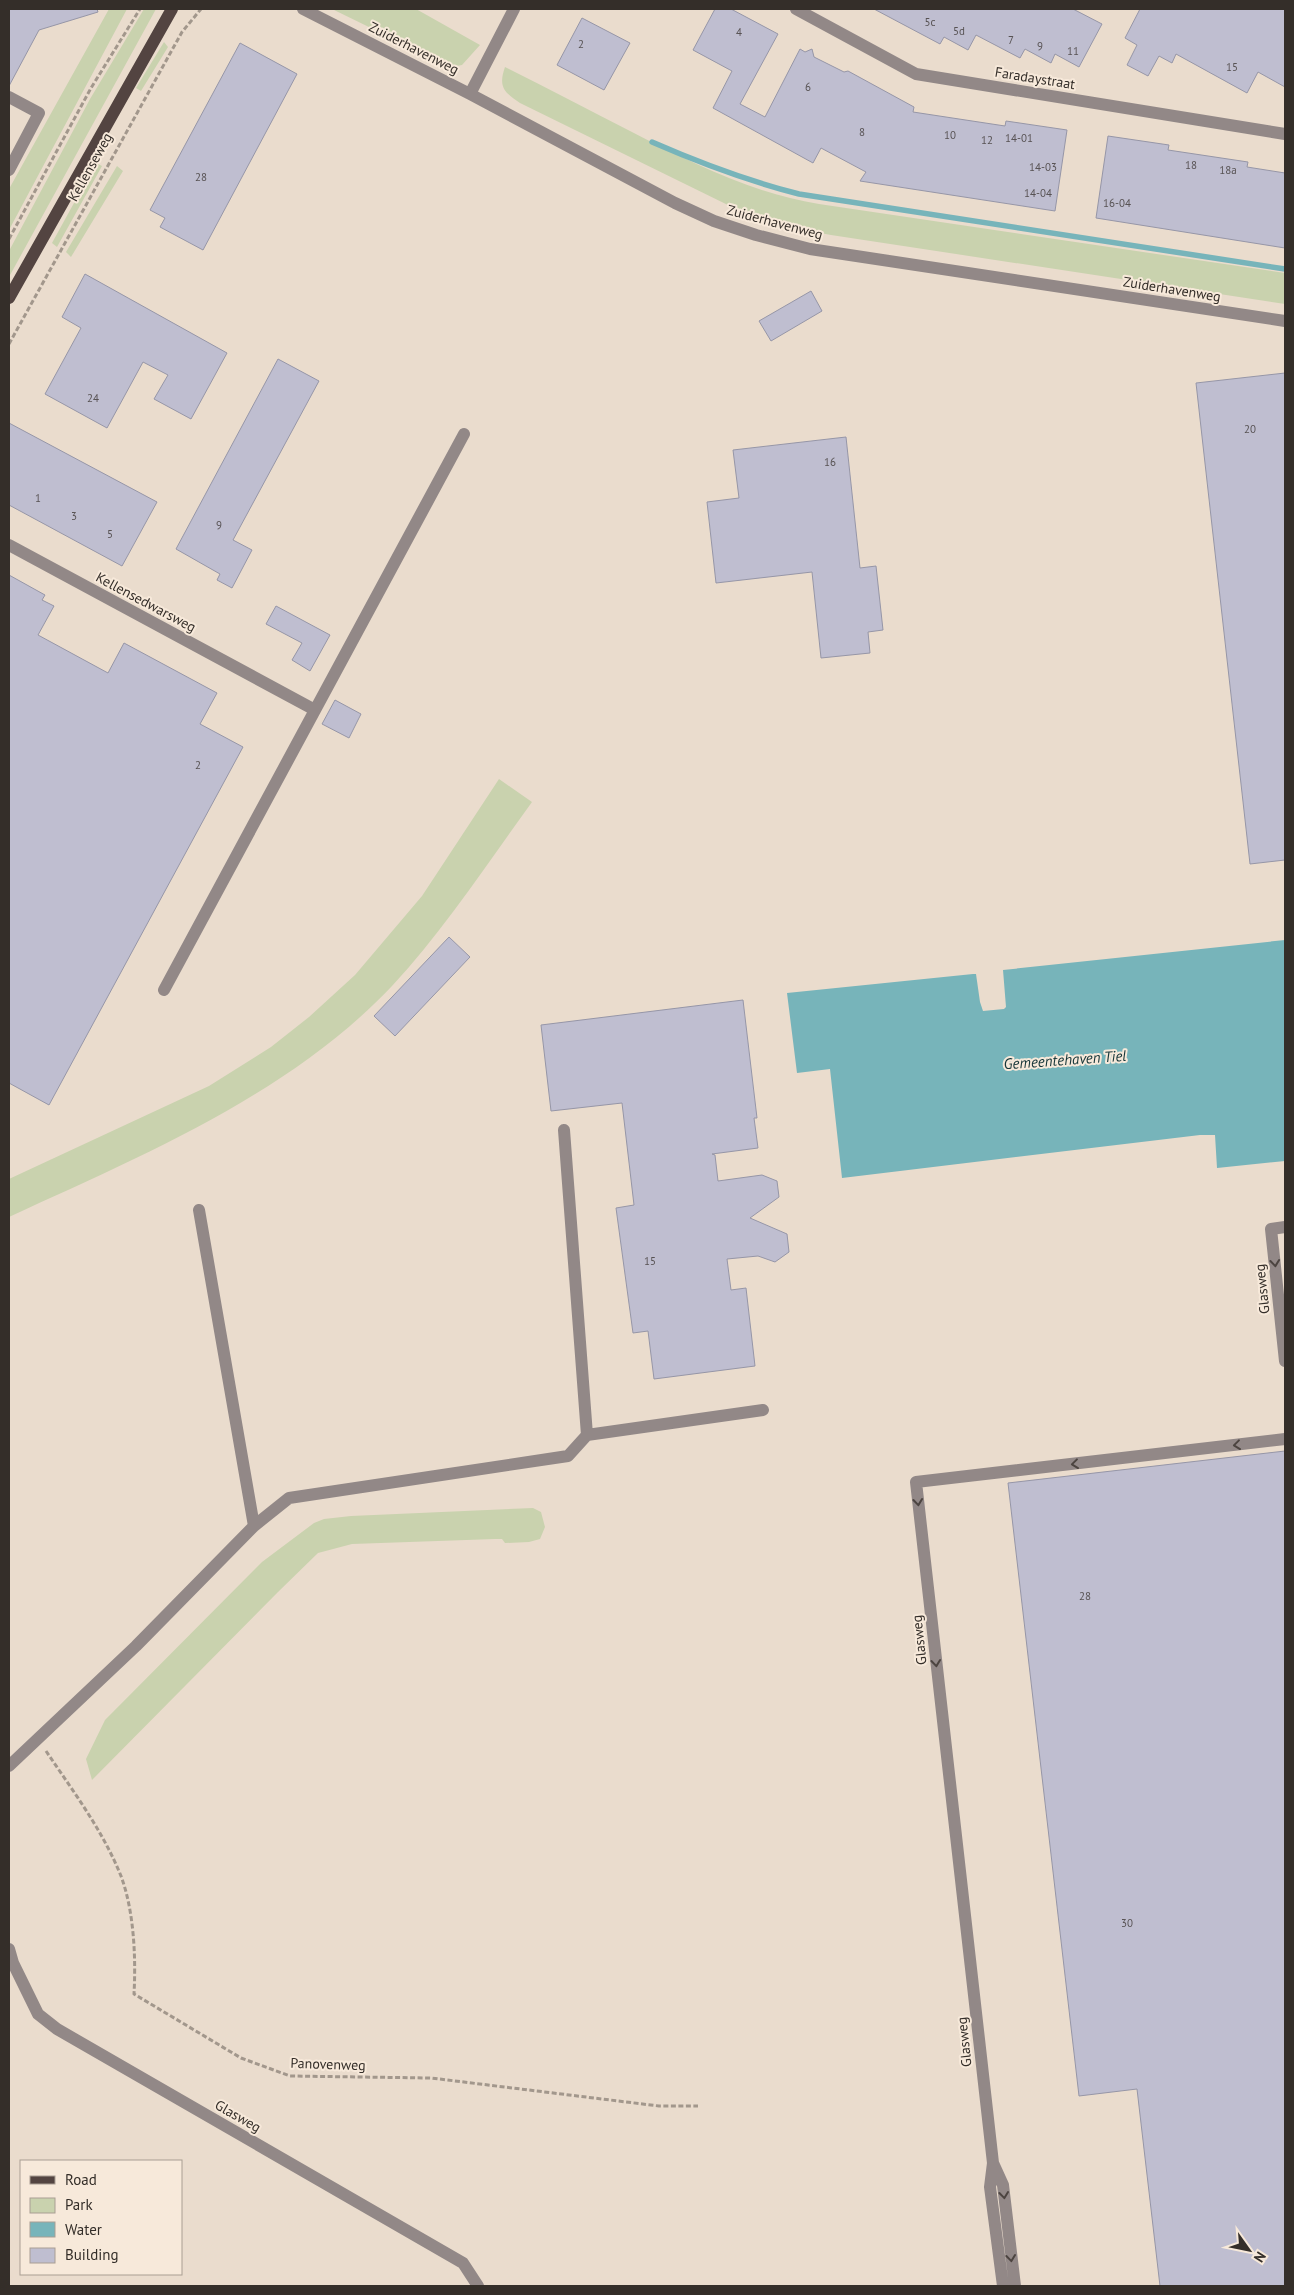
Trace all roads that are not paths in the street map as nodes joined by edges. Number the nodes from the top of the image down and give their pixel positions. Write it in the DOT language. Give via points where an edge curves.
graph roads {
  1 [pos="172,9"];
  2 [pos="303,9"];
  3 [pos="514,9"];
  4 [pos="796,9"];
  5 [pos="470,94"];
  6 [pos="9,97"];
  7 [pos="1285,134"];
  8 [pos="9,170"];
  9 [pos="9,298"];
  10 [pos="1285,321"];
  11 [pos="464,434"];
  12 [pos="9,545"];
  13 [pos="315,710"];
  14 [pos="164,990"];
  15 [pos="564,1130"];
  16 [pos="199,1210"];
  17 [pos="1285,1227"];
  18 [pos="1285,1361"];
  19 [pos="763,1410"];
  20 [pos="587,1435"];
  21 [pos="1285,1439"];
  22 [pos="254,1526"];
  23 [pos="9,1766"];
  24 [pos="9,1949"];
  25 [pos="993,2163"];
  26 [pos="478,2286"];
  27 [pos="1003,2286"];
  28 [pos="1015,2286"];
  1 -- 9 [label="main road, Kellenseweg"];
  2 -- 5 [label="street, Zuiderhavenweg"];
  3 -- 5 [label="street"];
  4 -- 7 [label="street, Faradaystraat" via="916,74"];
  5 -- 10 [label="street, Zuiderhavenweg" via="675,203 756,235 810,249"];
  6 -- 8 [label="street" via="39,113"];
  11 -- 13 [label="street"];
  12 -- 13 [label="street, Kellensedwarsweg"];
  13 -- 14 [label="street"];
  15 -- 20 [label="street"];
  16 -- 22 [label="street"];
  17 -- 18 [label="street, Glasweg, one-way" via="1271,1229"];
  19 -- 20 [label="street"];
  20 -- 22 [label="street" via="568,1456 289,1498"];
  21 -- 25 [label="street, Glasweg, one-way" via="916,1482"];
  22 -- 23 [label="street" via="136,1646"];
  24 -- 26 [label="street, Glasweg" via="38,2014 57,2029 463,2263"];
  25 -- 27 [label="street, Glasweg" via="990,2187"];
  25 -- 28 [label="street, Glasweg, one-way" via="1003,2185"];
}
